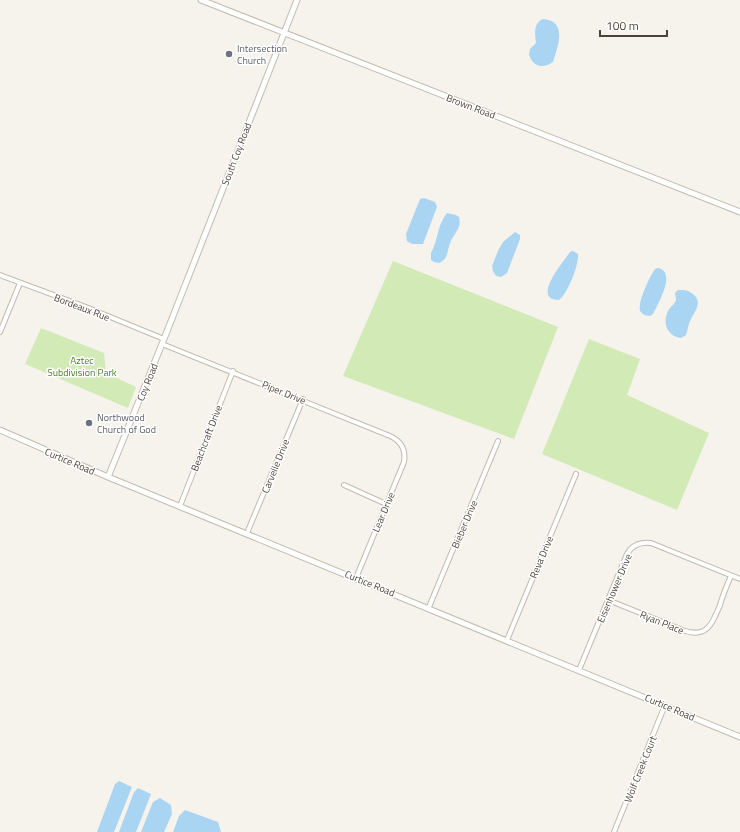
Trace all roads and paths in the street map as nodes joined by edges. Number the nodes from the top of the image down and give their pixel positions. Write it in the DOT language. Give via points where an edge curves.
graph roads {
  1 [pos="201,0"];
  2 [pos="297,0"];
  3 [pos="284,32"];
  4 [pos="740,212"];
  5 [pos="0,275"];
  6 [pos="20,283"];
  7 [pos="175,309"];
  8 [pos="0,332"];
  9 [pos="163,341"];
  10 [pos="232,371"];
  11 [pos="303,399"];
  12 [pos="0,430"];
  13 [pos="498,441"];
  14 [pos="402,446"];
  15 [pos="576,474"];
  16 [pos="108,476"];
  17 [pos="344,485"];
  18 [pos="386,504"];
  19 [pos="180,506"];
  20 [pos="247,533"];
  21 [pos="731,576"];
  22 [pos="356,578"];
  23 [pos="740,579"];
  24 [pos="608,600"];
  25 [pos="429,608"];
  26 [pos="507,640"];
  27 [pos="579,670"];
  28 [pos="665,705"];
  29 [pos="740,736"];
  30 [pos="614,832"];
  1 -- 3 [label="street, Brown Road"];
  2 -- 3 [label="street, South Coy Road"];
  3 -- 4 [label="street, Brown Road"];
  3 -- 7 [label="street, South Coy Road"];
  5 -- 6 [label="street, Bordeaux Rue"];
  6 -- 8 [label="street"];
  6 -- 9 [label="street, Bordeaux Rue" via="86,307"];
  7 -- 9 [label="street, Coy Road"];
  9 -- 10 [label="street, Piper Drive"];
  9 -- 16 [label="street, Coy Road"];
  10 -- 11 [label="street, Piper Drive"];
  10 -- 19 [label="street, Beachcraft Drive"];
  11 -- 14 [label="street, Piper Drive" via="397,439"];
  11 -- 20 [label="street, Carvelle Drive"];
  12 -- 16 [label="street, Curtice Road"];
  13 -- 25 [label="street, Bieber Drive"];
  14 -- 18 [label="street, Lear Drive" via="404,462"];
  15 -- 26 [label="street, Reva Drive"];
  16 -- 19 [label="street, Curtice Road"];
  17 -- 18 [label="street"];
  18 -- 22 [label="street, Lear Drive"];
  19 -- 20 [label="street, Curtice Road"];
  20 -- 22 [label="street, Curtice Road"];
  21 -- 23 [label="street, Eisenhower Drive"];
  21 -- 24 [label="street, Eisenhower Drive" via="654,544 642,543 627,554"];
  21 -- 24 [label="street, Ryan Place" via="712,623 697,633 685,631"];
  22 -- 25 [label="street, Curtice Road"];
  24 -- 27 [label="street, Eisenhower Drive"];
  25 -- 26 [label="street, Curtice Road"];
  26 -- 27 [label="street, Curtice Road"];
  27 -- 28 [label="street, Curtice Road"];
  28 -- 29 [label="street, Curtice Road"];
  28 -- 30 [label="street, Wolf Creek Court"];
}
